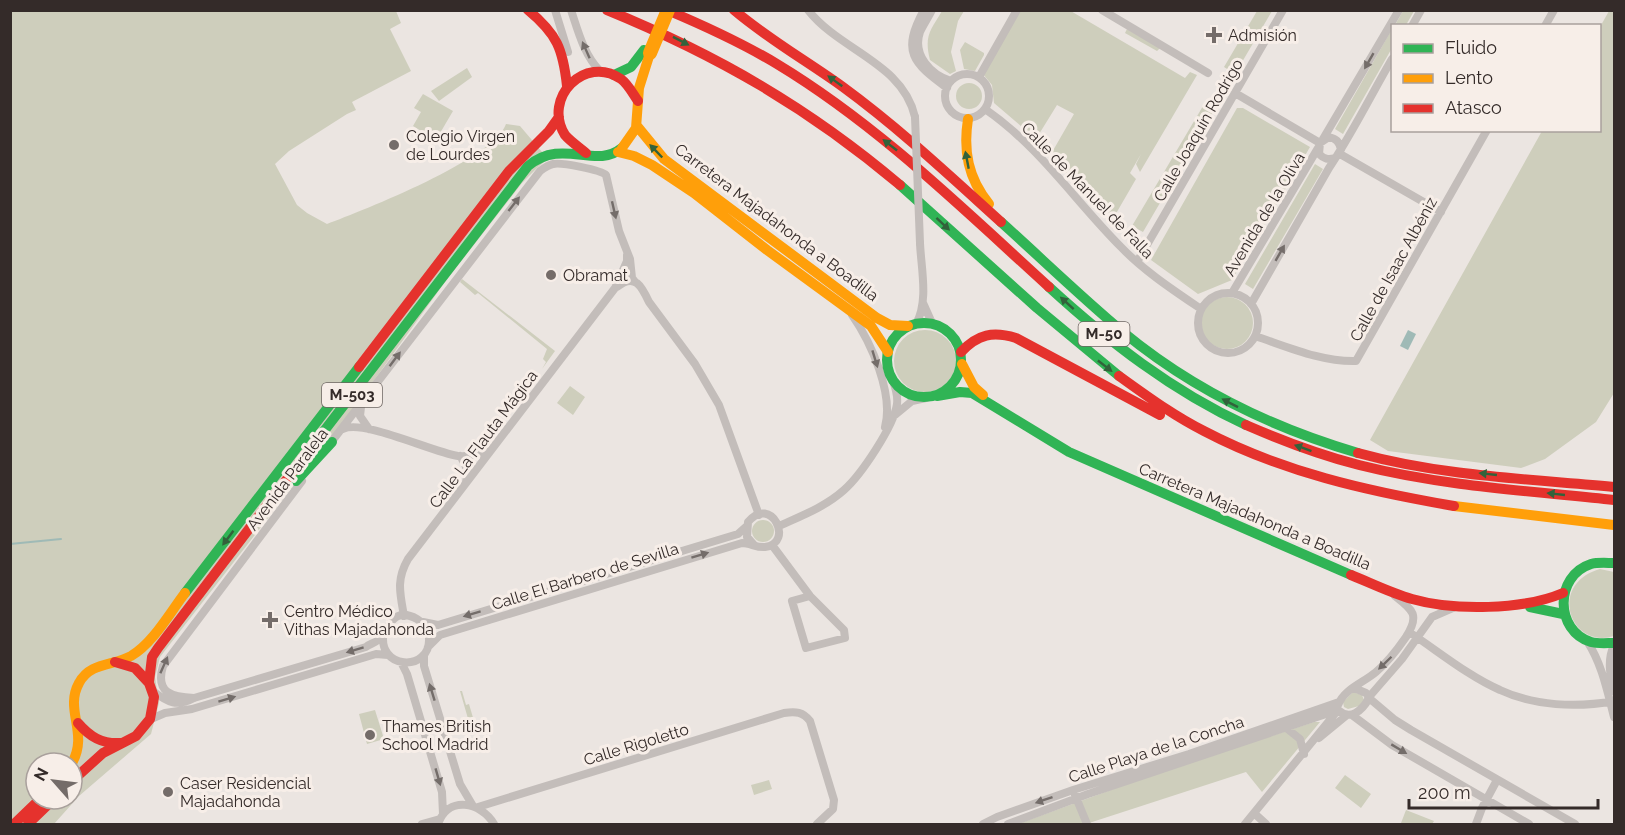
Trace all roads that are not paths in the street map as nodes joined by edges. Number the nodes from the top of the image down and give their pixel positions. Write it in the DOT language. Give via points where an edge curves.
graph roads {
  1 [pos="528,10"];
  2 [pos="555,10"];
  3 [pos="572,10"];
  4 [pos="608,10"];
  5 [pos="660,10"];
  6 [pos="668,10"];
  7 [pos="734,10"];
  8 [pos="808,10"];
  9 [pos="924,10"];
  10 [pos="932,10"];
  11 [pos="1016,10"];
  12 [pos="1102,10"];
  13 [pos="1106,10"];
  14 [pos="1283,10"];
  15 [pos="1399,10"];
  16 [pos="1421,10"];
  17 [pos="1554,10"];
  18 [pos="1413,24"];
  19 [pos="1546,24"];
  20 [pos="647,52"];
  21 [pos="1391,61"];
  22 [pos="600,71"];
  23 [pos="614,75"];
  24 [pos="977,76"];
  25 [pos="569,83"];
  26 [pos="949,85"];
  27 [pos="1235,93"];
  28 [pos="638,101"];
  29 [pos="986,109"];
  30 [pos="559,117"];
  31 [pos="968,118"];
  32 [pos="637,126"];
  33 [pos="1486,132"];
  34 [pos="1320,143"];
  35 [pos="618,152"];
  36 [pos="1339,154"];
  37 [pos="591,156"];
  38 [pos="1441,212"];
  39 [pos="627,251"];
  40 [pos="1137,262"];
  41 [pos="1054,270"];
  42 [pos="635,282"];
  43 [pos="615,288"];
  44 [pos="1232,293"];
  45 [pos="922,300"];
  46 [pos="1251,304"];
  47 [pos="847,308"];
  48 [pos="1201,309"];
  49 [pos="932,323"];
  50 [pos="912,325"];
  51 [pos="1256,336"];
  52 [pos="888,352"];
  53 [pos="962,358"];
  54 [pos="893,381"];
  55 [pos="931,397"];
  56 [pos="362,402"];
  57 [pos="994,406"];
  58 [pos="894,416"];
  59 [pos="369,429"];
  60 [pos="341,430"];
  61 [pos="881,440"];
  62 [pos="332,441"];
  63 [pos="491,450"];
  64 [pos="460,456"];
  65 [pos="1614,478"];
  66 [pos="1567,483"];
  67 [pos="465,485"];
  68 [pos="1614,487"];
  69 [pos="1614,500"];
  70 [pos="1454,507"];
  71 [pos="759,514"];
  72 [pos="1614,525"];
  73 [pos="747,526"];
  74 [pos="779,526"];
  75 [pos="754,545"];
  76 [pos="772,545"];
  77 [pos="1614,563"];
  78 [pos="203,590"];
  79 [pos="1389,591"];
  80 [pos="1563,593"];
  81 [pos="810,596"];
  82 [pos="1518,605"];
  83 [pos="1458,606"];
  84 [pos="1563,614"];
  85 [pos="404,616"];
  86 [pos="421,622"];
  87 [pos="384,631"];
  88 [pos="1409,632"];
  89 [pos="1417,637"];
  90 [pos="1587,641"];
  91 [pos="1614,644"];
  92 [pos="426,650"];
  93 [pos="388,655"];
  94 [pos="109,662"];
  95 [pos="400,662"];
  96 [pos="150,686"];
  97 [pos="1353,688"];
  98 [pos="1614,691"];
  99 [pos="194,698"];
  100 [pos="1369,698"];
  101 [pos="1612,702"];
  102 [pos="1338,707"];
  103 [pos="1349,715"];
  104 [pos="1614,717"];
  105 [pos="151,719"];
  106 [pos="78,723"];
  107 [pos="1285,727"];
  108 [pos="125,742"];
  109 [pos="1311,745"];
  110 [pos="78,751"];
  111 [pos="1304,754"];
  112 [pos="84,771"];
  113 [pos="1497,780"];
  114 [pos="1075,794"];
  115 [pos="1487,800"];
  116 [pos="495,802"];
  117 [pos="476,806"];
  118 [pos="28,811"];
  119 [pos="42,811"];
  120 [pos="1255,814"];
  121 [pos="489,816"];
  122 [pos="440,819"];
  123 [pos="14,825"];
  124 [pos="28,825"];
  125 [pos="422,825"];
  126 [pos="494,825"];
  127 [pos="817,825"];
  128 [pos="983,825"];
  129 [pos="1008,825"];
  130 [pos="1087,825"];
  131 [pos="1245,825"];
  132 [pos="1266,825"];
  133 [pos="1476,825"];
  134 [pos="1529,825"];
  135 [pos="1575,825"];
  1 -- 25 [label="main road" via="549,28 556,40"];
  2 -- 25 [label="street" via="567,51"];
  22 -- 3 [label="street, one-way" via="591,61"];
  4 -- 70 [label="main road, M-50, one-way" via="727,65 833,132 923,205 1069,338 1167,410 1254,455 1305,475 1379,494"];
  5 -- 20 [label="main road"];
  6 -- 20 [label="main road, bridge"];
  69 -- 6 [label="main road, M-50, one-way" via="1454,482 1360,465 1278,438 1218,411 1114,343 943,190 850,114 765,58"];
  41 -- 7 [label="main road, one-way" via="882,116"];
  8 -- 45 [label="street, bridge" via="900,84 912,104"];
  9 -- 26 [label="street" via="913,33 914,56 921,69"];
  10 -- 26 [label="street" via="918,45 921,57"];
  11 -- 24 [label="street"];
  12 -- 13 [label="street" via="1209,71"];
  14 -- 27 [label="street, Calle Joaquín Rodrigo"];
  15 -- 34 [label="street, Avenida de la Oliva, one-way"];
  16 -- 18 [label="street"];
  17 -- 19 [label="street"];
  20 -- 23 [label="main road" via="631,67"];
  20 -- 28 [label="main road"];
  21 -- 36 [label="street, Avenida de la Oliva"];
  22 -- 23 [label="main road"];
  22 -- 25 [label="main road" via="586,72"];
  23 -- 28 [label="main road" via="626,83"];
  24 -- 26 [label="street" via="962,75"];
  24 -- 29 [label="street" via="988,87"];
  25 -- 30 [label="main road, M-503" via="560,99"];
  26 -- 31 [label="street" via="949,109"];
  27 -- 34 [label="street"];
  27 -- 40 [label="street, Calle Joaquín Rodrigo"];
  28 -- 32 [label="main road"];
  29 -- 31 [label="street"];
  29 -- 40 [label="street, Calle de Manuel de Falla" via="1035,149 1093,218"];
  30 -- 37 [label="main road" via="570,142"];
  30 -- 94 [label="main road, M-503, one-way" via="509,171 153,635 129,657"];
  41 -- 31 [label="main road, one-way" via="984,198 974,182 964,138"];
  32 -- 35 [label="main road"];
  50 -- 32 [label="main road, Carretera Majadahonda a Boadilla, one-way" via="890,325 860,306 664,159"];
  33 -- 38 [label="street, Calle de Isaac Albéniz"];
  34 -- 36 [label="street" via="1319,154 1323,158 1329,160"];
  34 -- 36 [label="street" via="1335,138 1340,143"];
  34 -- 44 [label="street, Avenida de la Oliva"];
  35 -- 37 [label="main road, M-503" via="605,157"];
  35 -- 47 [label="main road, Carretera Majadahonda a Boadilla" via="663,172"];
  36 -- 38 [label="street"];
  46 -- 36 [label="street, Avenida de la Oliva, one-way"];
  37 -- 78 [label="main road, M-503" via="549,154 528,166"];
  38 -- 51 [label="street, Calle de Isaac Albéniz" via="1356,361 1308,354"];
  39 -- 42 [label="street"];
  39 -- 43 [label="street, Calle La Flauta Mágica" via="627,261"];
  56 -- 39 [label="street, Avenida Paralela, one-way" via="540,171 550,164 600,170 606,175"];
  40 -- 48 [label="street, Calle de Manuel de Falla"];
  66 -- 41 [label="main road, one-way" via="1410,464 1362,454 1282,428 1216,396 1151,355"];
  42 -- 43 [label="street" via="621,283"];
  42 -- 71 [label="street" via="709,385"];
  43 -- 63 [label="street, Calle La Flauta Mágica"];
  44 -- 46 [label="street"];
  44 -- 48 [label="street" via="1214,296"];
  45 -- 49 [label="street"];
  45 -- 50 [label="street" via="920,317"];
  46 -- 51 [label="street" via="1258,319"];
  47 -- 52 [label="main road, Carretera Majadahonda a Boadilla" via="871,326"];
  47 -- 61 [label="street, one-way" via="870,342 887,401"];
  48 -- 51 [label="street" via="1198,328 1214,350 1233,353"];
  49 -- 50 [label="main road"];
  49 -- 53 [label="main road" via="951,333"];
  50 -- 52 [label="main road" via="899,333"];
  52 -- 54 [label="main road"];
  53 -- 55 [label="main road" via="954,383 947,391"];
  53 -- 57 [label="main road, Carretera Majadahonda a Boadilla" via="974,387"];
  53 -- 70 [label="main road" via="971,341 1002,333 1252,459 1378,499"];
  54 -- 55 [label="main road" via="913,396"];
  54 -- 58 [label="street" via="897,394"];
  55 -- 57 [label="main road, Carretera Majadahonda a Boadilla" via="972,393"];
  55 -- 58 [label="street" via="912,401"];
  56 -- 59 [label="street" via="360,416"];
  56 -- 60 [label="street, Avenida Paralela"];
  57 -- 79 [label="main road, Carretera Majadahonda a Boadilla" via="1069,452"];
  58 -- 61 [label="street"];
  59 -- 60 [label="street" via="352,426"];
  59 -- 64 [label="street"];
  60 -- 62 [label="street, Avenida Paralela"];
  61 -- 74 [label="street" via="844,490 823,506"];
  62 -- 78 [label="main road, M-503"];
  99 -- 62 [label="street, Avenida Paralela, one-way" via="169,693 159,677 162,666"];
  63 -- 64 [label="street"];
  63 -- 67 [label="street, Calle La Flauta Mágica"];
  64 -- 67 [label="street" via="468,475"];
  65 -- 66 [label="main road"];
  66 -- 68 [label="main road"];
  67 -- 85 [label="street, Calle La Flauta Mágica" via="401,571 399,589"];
  70 -- 72 [label="main road, M-50"];
  71 -- 73 [label="street"];
  71 -- 74 [label="street" via="773,517"];
  73 -- 75 [label="street" via="747,537"];
  73 -- 86 [label="street, Calle El Barbero de Sevilla, one-way" via="738,534 445,623"];
  74 -- 76 [label="street" via="779,536"];
  75 -- 76 [label="street"];
  92 -- 75 [label="street, Calle El Barbero de Sevilla, one-way" via="440,635 735,544"];
  76 -- 81 [label="street"];
  77 -- 80 [label="main road" via="1594,563 1577,571"];
  78 -- 96 [label="main road, M-503" via="152,657"];
  79 -- 83 [label="main road, Carretera Majadahonda a Boadilla"];
  79 -- 88 [label="street" via="1413,612 1415,618"];
  80 -- 82 [label="main road, Carretera Majadahonda a Boadilla"];
  80 -- 84 [label="main road"];
  81 -- 81 [label="street" via="844,630 845,638 806,648 792,601"];
  82 -- 83 [label="main road, Carretera Majadahonda a Boadilla"];
  82 -- 84 [label="main road, Carretera Majadahonda a Boadilla"];
  83 -- 89 [label="street" via="1432,617"];
  84 -- 90 [label="main road" via="1572,630"];
  85 -- 86 [label="street"];
  85 -- 87 [label="street" via="392,621"];
  86 -- 92 [label="street" via="428,633"];
  87 -- 93 [label="street" via="383,644"];
  87 -- 99 [label="street, one-way" via="366,647"];
  88 -- 89 [label="street"];
  88 -- 97 [label="street, one-way" via="1395,654"];
  89 -- 100 [label="street"];
  89 -- 101 [label="street" via="1499,690 1529,700 1558,705"];
  90 -- 91 [label="main road"];
  90 -- 101 [label="street" via="1596,654"];
  91 -- 98 [label="street" via="1610,664"];
  92 -- 95 [label="street" via="414,661"];
  117 -- 92 [label="street, one-way" via="460,784 424,666"];
  93 -- 95 [label="street"];
  105 -- 93 [label="street, one-way" via="376,654"];
  94 -- 96 [label="main road" via="132,666"];
  94 -- 106 [label="main road, M-503" via="91,669 77,684 73,704"];
  95 -- 122 [label="street, one-way" via="442,792"];
  96 -- 99 [label="street" via="177,705"];
  96 -- 105 [label="main road, M-503" via="154,700"];
  97 -- 100 [label="street" via="1363,690"];
  97 -- 102 [label="street"];
  100 -- 103 [label="street" via="1361,710"];
  100 -- 113 [label="street" via="1395,720"];
  101 -- 104 [label="street"];
  102 -- 103 [label="street"];
  102 -- 107 [label="street, Calle Playa de la Concha"];
  102 -- 109 [label="street"];
  102 -- 114 [label="street, Calle Playa de la Concha"];
  103 -- 109 [label="street"];
  103 -- 115 [label="street, one-way"];
  105 -- 108 [label="main road" via="136,737"];
  106 -- 108 [label="main road" via="85,732 104,742"];
  106 -- 110 [label="main road, M-503"];
  107 -- 111 [label="street" via="1300,739"];
  107 -- 114 [label="street, Calle Playa de la Concha"];
  108 -- 112 [label="main road" via="102,754"];
  109 -- 111 [label="street"];
  111 -- 120 [label="street"];
  113 -- 115 [label="street"];
  113 -- 135 [label="street"];
  114 -- 128 [label="street, Calle Playa de la Concha, one-way" via="997,817"];
  114 -- 129 [label="street, Calle Playa de la Concha"];
  114 -- 130 [label="street"];
  115 -- 133 [label="street"];
  115 -- 134 [label="street"];
  116 -- 117 [label="street, Calle Rigoletto"];
  116 -- 121 [label="street"];
  116 -- 127 [label="street, Calle Rigoletto" via="794,711 810,721 834,800 833,809"];
  117 -- 121 [label="street"];
  117 -- 122 [label="street, Calle Rigoletto" via="458,806"];
  118 -- 123 [label="main road"];
  119 -- 124 [label="main road"];
  120 -- 131 [label="street"];
  120 -- 132 [label="street"];
  121 -- 126 [label="street"];
  122 -- 125 [label="street"];
}
